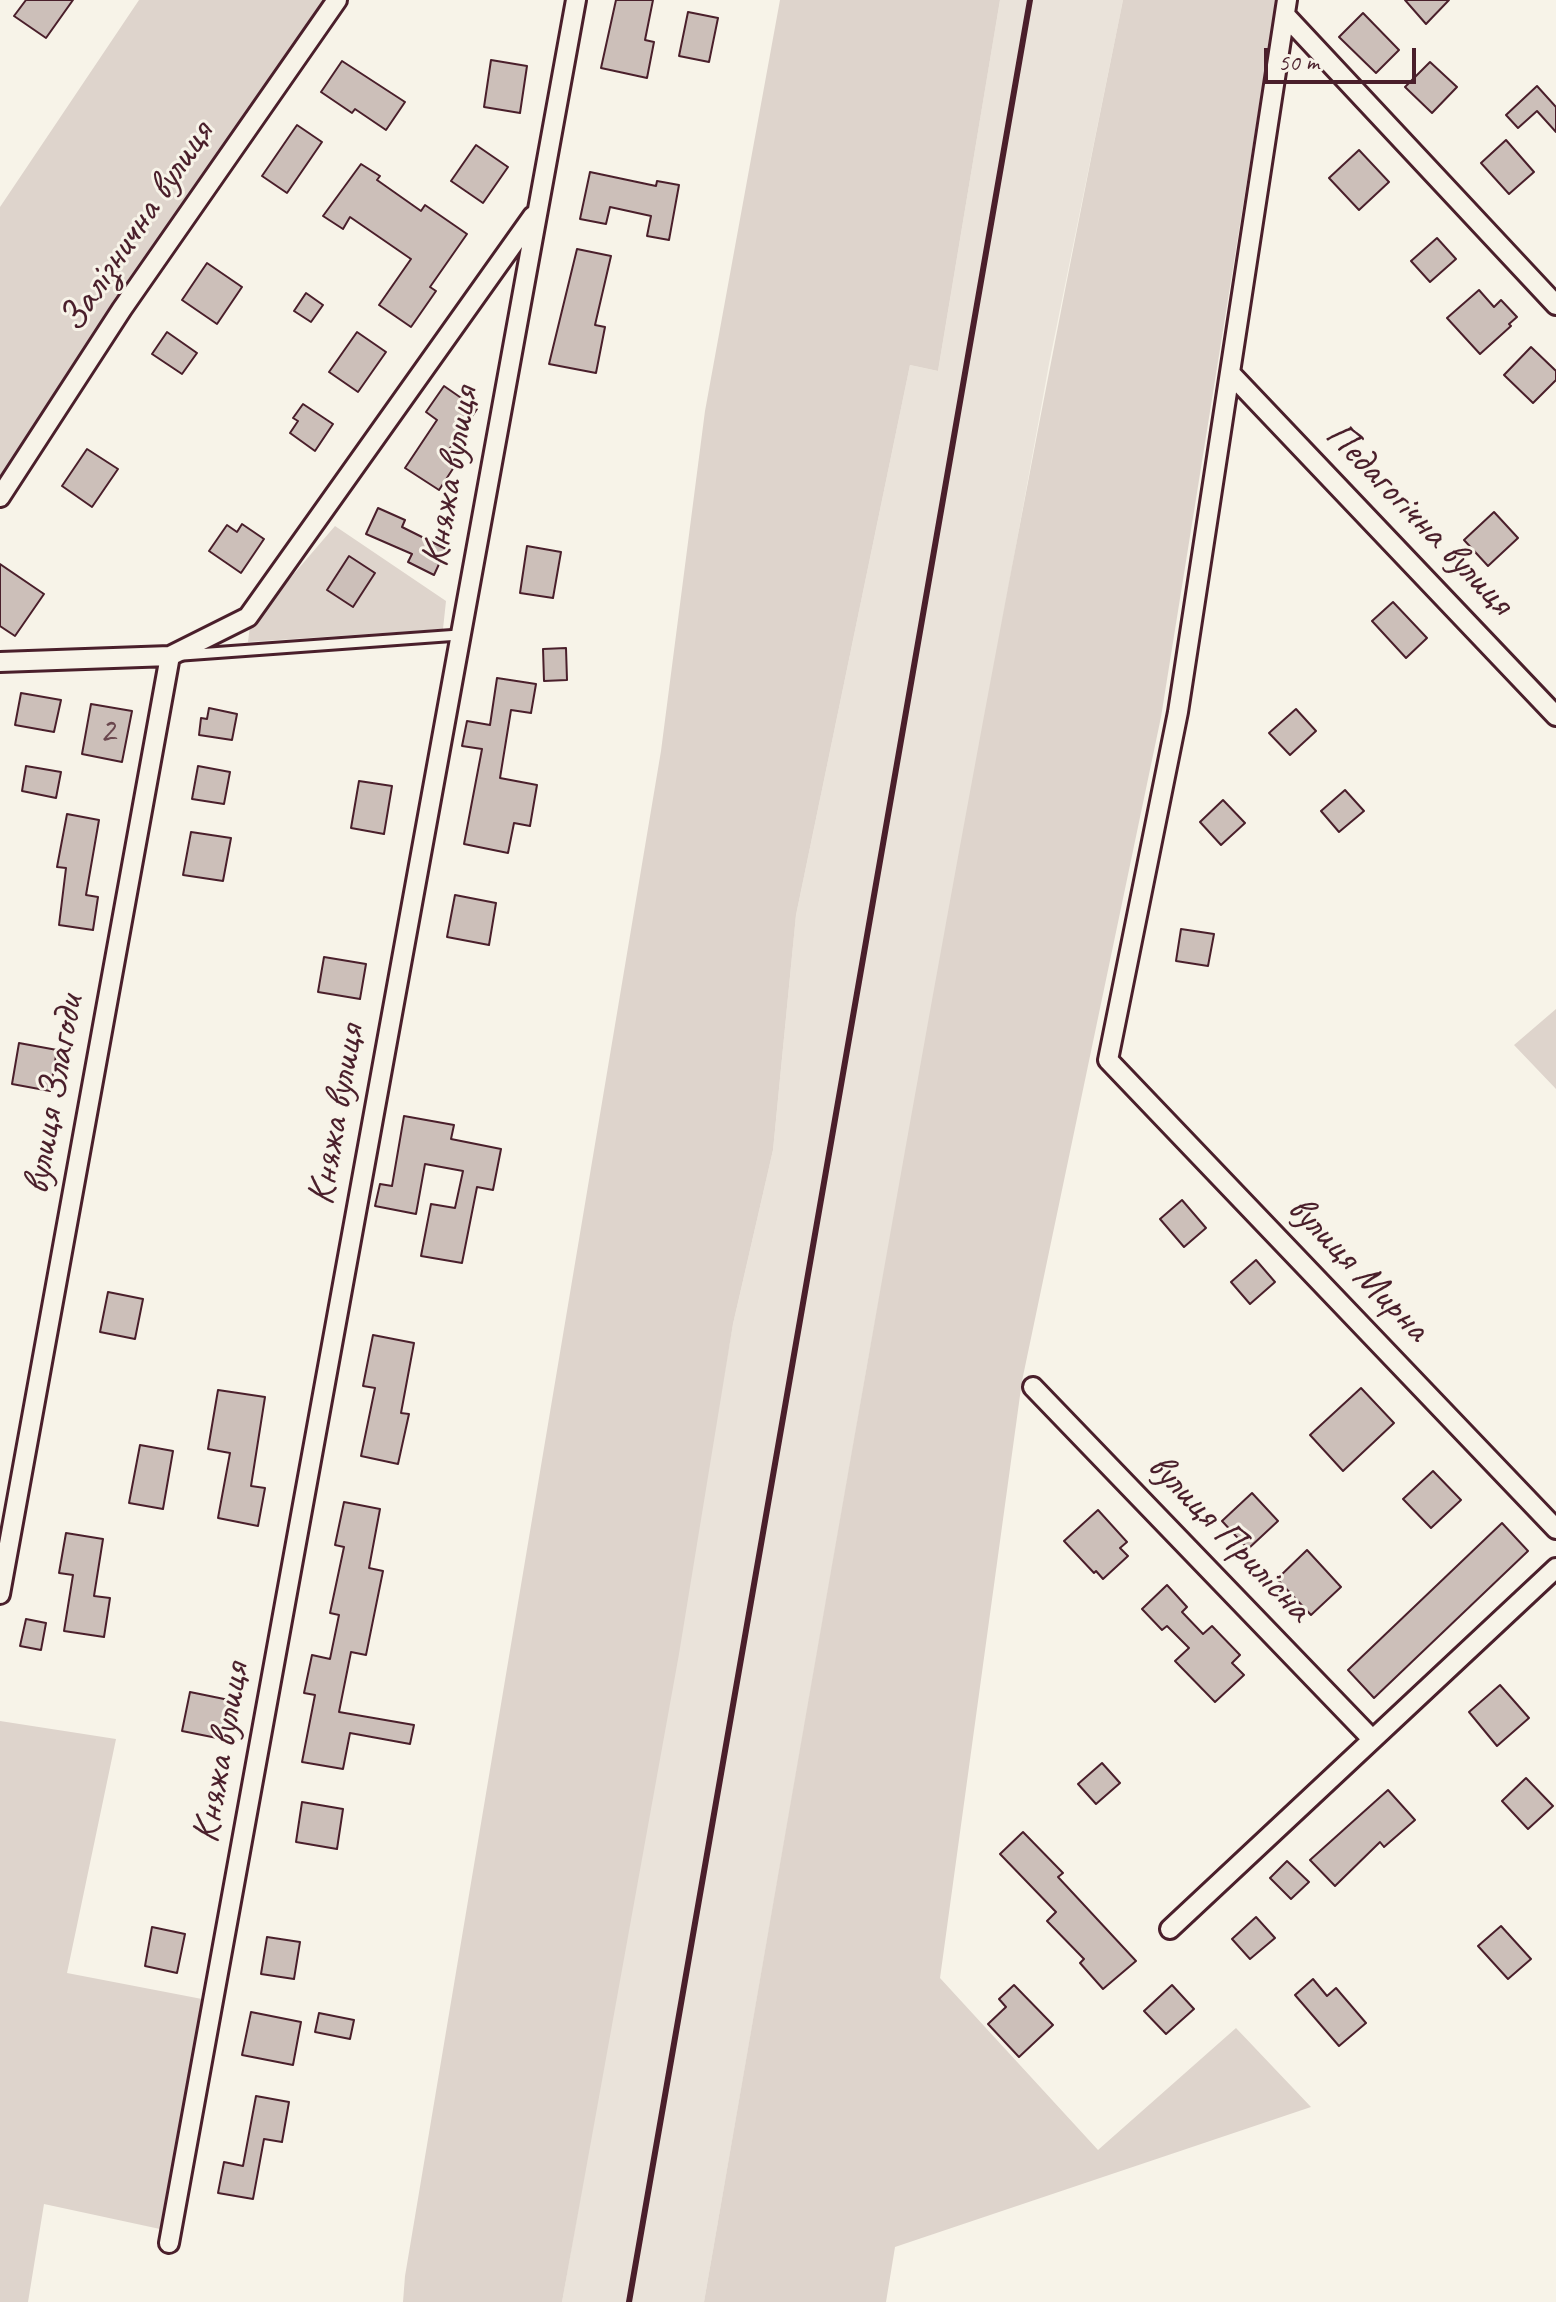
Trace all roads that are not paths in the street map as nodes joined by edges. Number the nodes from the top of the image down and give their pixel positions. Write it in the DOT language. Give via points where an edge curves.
graph roads {
  1 [pos="337,0"];
  2 [pos="576,0"];
  3 [pos="1286,8"];
  4 [pos="537,210"];
  5 [pos="1556,305"];
  6 [pos="1230,373"];
  7 [pos="0,497"];
  8 [pos="459,635"];
  9 [pos="170,656"];
  10 [pos="0,662"];
  11 [pos="1556,716"];
  12 [pos="1033,1387"];
  13 [pos="1556,1529"];
  14 [pos="1556,1568"];
  15 [pos="0,1594"];
  16 [pos="1372,1739"];
  17 [pos="1170,1929"];
  18 [pos="169,2243"];
  1 -- 7 [label="street, Залізнична вулиця" via="122,309"];
  2 -- 4 [label="street, Княжа вулиця"];
  3 -- 5 [label="street"];
  3 -- 6 [label="street"];
  4 -- 8 [label="street, Княжа вулиця"];
  4 -- 9 [label="street" via="248,617"];
  6 -- 11 [label="street, Педагогічна вулиця"];
  6 -- 13 [label="street, вулиця Мирна" via="1178,712 1108,1060"];
  8 -- 9 [label="lane"];
  8 -- 18 [label="street, Княжа вулиця"];
  9 -- 10 [label="street"];
  9 -- 15 [label="street, вулиця Злагоди"];
  12 -- 16 [label="street, вулиця Прилісна"];
  14 -- 16 [label="street"];
  16 -- 17 [label="street"];
}
